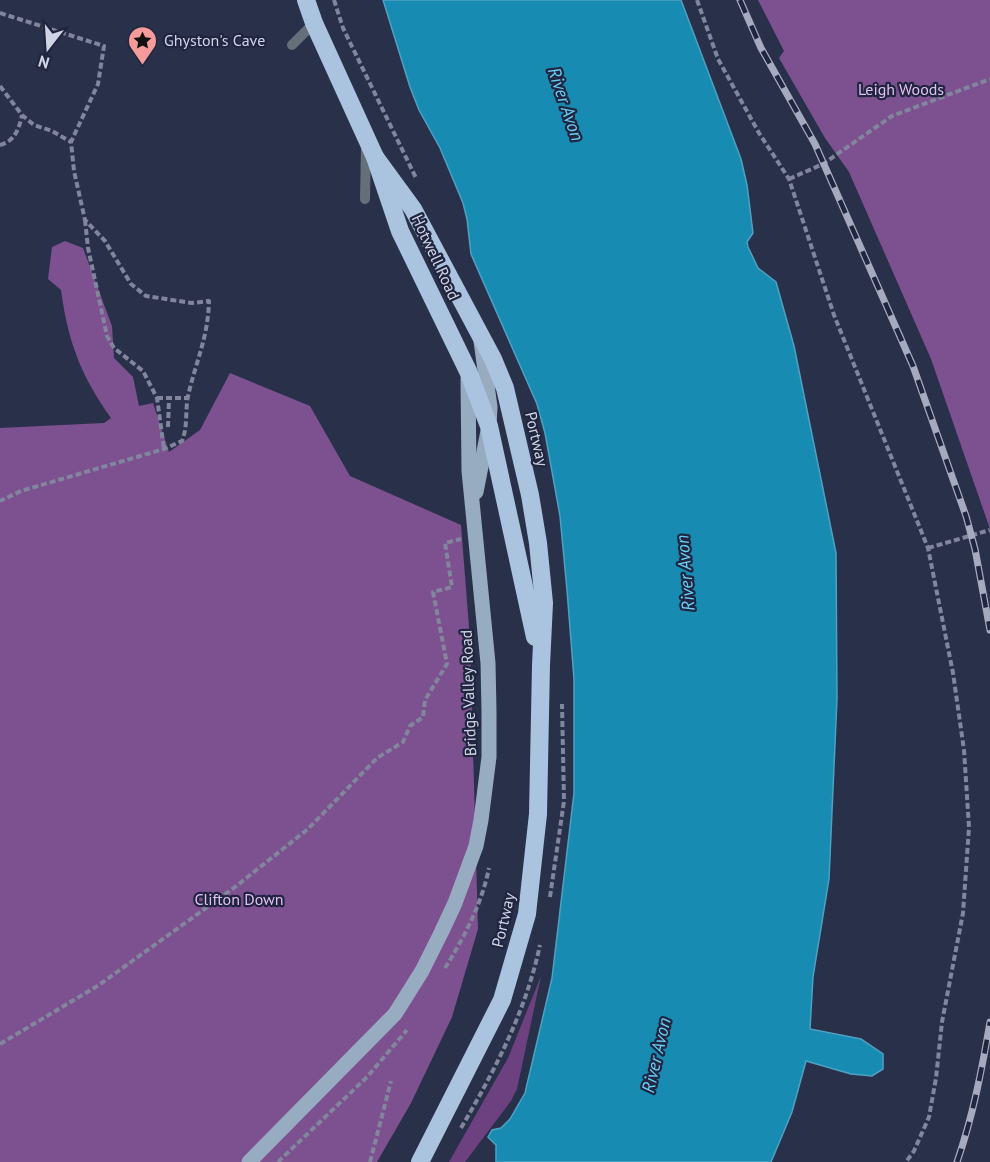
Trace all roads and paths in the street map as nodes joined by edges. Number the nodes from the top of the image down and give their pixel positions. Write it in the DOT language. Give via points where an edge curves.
graph roads {
  1 [pos="306,0"];
  2 [pos="697,0"];
  3 [pos="0,13"];
  4 [pos="314,23"];
  5 [pos="292,45"];
  6 [pos="990,79"];
  7 [pos="0,86"];
  8 [pos="22,115"];
  9 [pos="366,139"];
  10 [pos="71,142"];
  11 [pos="0,145"];
  12 [pos="375,156"];
  13 [pos="789,179"];
  14 [pos="365,199"];
  15 [pos="85,220"];
  16 [pos="480,335"];
  17 [pos="468,371"];
  18 [pos="157,398"];
  19 [pos="188,398"];
  20 [pos="169,399"];
  21 [pos="489,426"];
  22 [pos="168,427"];
  23 [pos="164,449"];
  24 [pos="0,501"];
  25 [pos="473,503"];
  26 [pos="990,530"];
  27 [pos="445,543"];
  28 [pos="928,548"];
  29 [pos="541,665"];
  30 [pos="490,862"];
  31 [pos="444,971"];
  32 [pos="410,1026"];
  33 [pos="0,1044"];
  34 [pos="391,1081"];
  35 [pos="249,1162"];
  36 [pos="278,1162"];
  37 [pos="370,1162"];
  38 [pos="420,1162"];
  39 [pos="906,1162"];
  1 -- 4 [label="highway, Hotwell Road"];
  2 -- 13 [label="path" via="718,59"];
  3 -- 10 [label="path" via="104,46 98,84"];
  4 -- 5 [label="lane"];
  4 -- 9 [label="highway, Hotwell Road"];
  6 -- 13 [label="path" via="892,116 823,164"];
  7 -- 8 [label="path"];
  8 -- 10 [label="path"];
  8 -- 11 [label="path" via="19,130 8,143"];
  9 -- 12 [label="highway, Hotwell Road"];
  9 -- 14 [label="lane"];
  10 -- 15 [label="path"];
  12 -- 16 [label="highway, Hotwell Road" via="413,209"];
  12 -- 17 [label="highway, Hotwell Road" via="400,231"];
  13 -- 28 [label="path" via="834,315"];
  15 -- 18 [label="path" via="107,336 114,348 143,370"];
  15 -- 19 [label="path" via="105,242 131,284 146,296 192,303 209,301 206,336"];
  16 -- 21 [label="main road, Bridge Valley Road"];
  16 -- 29 [label="highway, Portway" via="505,388 530,495 544,603"];
  17 -- 21 [label="highway, Portway"];
  17 -- 25 [label="main road, Bridge Valley Road"];
  18 -- 20 [label="path"];
  18 -- 23 [label="path"];
  19 -- 20 [label="path"];
  19 -- 23 [label="path" via="182,441"];
  20 -- 22 [label="path"];
  21 -- 25 [label="main road, Bridge Valley Road"];
  21 -- 29 [label="highway, Portway"];
  23 -- 24 [label="path" via="21,491"];
  25 -- 35 [label="main road, Bridge Valley Road" via="488,663 489,757 481,820 466,875 422,971 395,1014"];
  26 -- 28 [label="path"];
  27 -- 33 [label="path" via="452,587 433,592 447,664 425,700 423,717 410,726 404,742 377,758 308,829 235,888 99,985"];
  28 -- 39 [label="path" via="955,684 969,827 963,914 929,1117"];
  29 -- 38 [label="highway, Portway" via="538,814 526,914 502,1000"];
  30 -- 31 [label="path" via="486,883"];
  32 -- 36 [label="path" via="367,1077"];
  34 -- 37 [label="path"];
}
